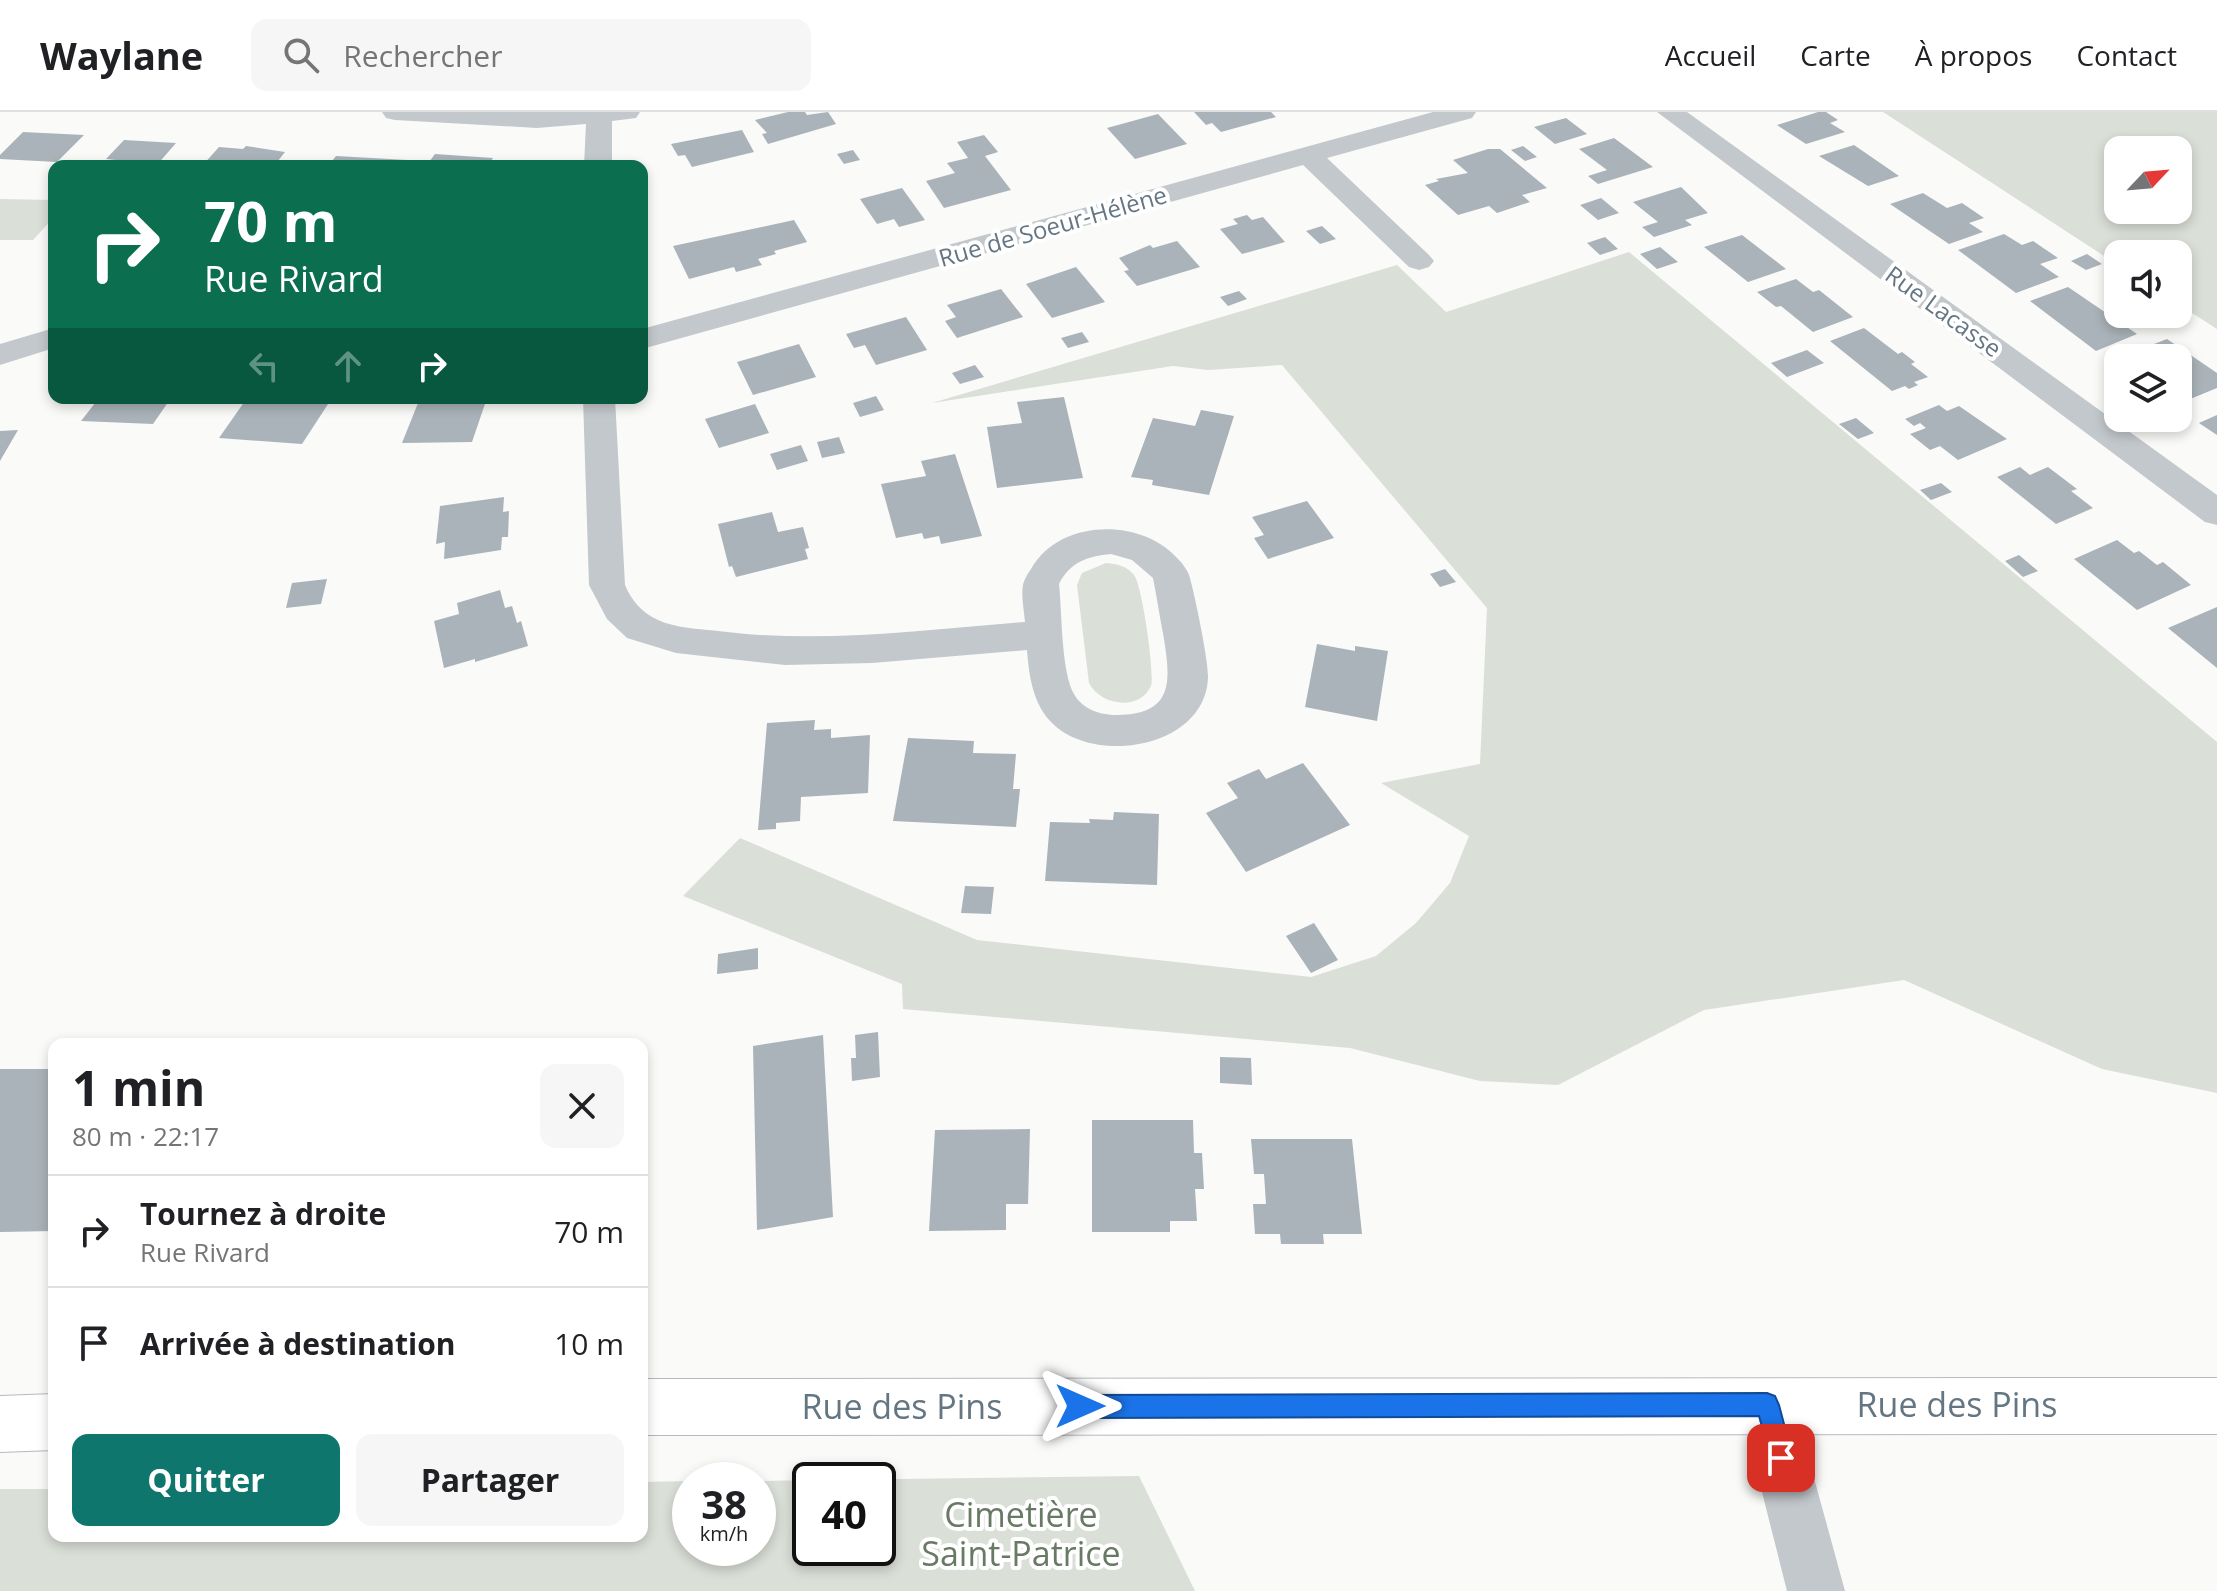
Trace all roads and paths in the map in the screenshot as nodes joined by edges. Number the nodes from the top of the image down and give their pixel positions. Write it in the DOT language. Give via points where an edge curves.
graph roads {
  1 [pos="395,112"];
  2 [pos="627,112"];
  3 [pos="1463,112"];
  4 [pos="1670,112"];
  5 [pos="599,117"];
  6 [pos="1308,155"];
  7 [pos="598,160"];
  8 [pos="1419,261"];
  9 [pos="648,337"];
  10 [pos="48,340"];
  11 [pos="0,355"];
  12 [pos="599,404"];
  13 [pos="2217,513"];
  14 [pos="1046,634"];
  15 [pos="1767,1405"];
  16 [pos="2217,1406"];
  17 [pos="648,1407"];
  18 [pos="48,1422"];
  19 [pos="0,1424"];
  20 [pos="1816,1591"];
  1 -- 5 [label="street" via="537,120"];
  2 -- 5 [label="street"];
  3 -- 6 [label="street, Rue de Soeur-Hélène"];
  4 -- 13 [label="street, Rue Lacasse"];
  5 -- 7 [label="street"];
  6 -- 8 [label="street"];
  6 -- 9 [label="street, Rue de Soeur-Hélène"];
  10 -- 11 [label="street"];
  12 -- 14 [label="street" via="607,585 613,602 642,629 742,650 801,654"];
  14 -- 14 [label="street" via="1051,688 1059,704 1093,727 1115,731 1158,722 1185,694 1189,677 1171,575 1148,551 1130,544 1091,542 1057,557 1041,584"];
  15 -- 16 [label="street, Rue des Pins"];
  15 -- 17 [label="street, Rue des Pins"];
  15 -- 20 [label="street"];
  18 -- 19 [label="street"];
}
